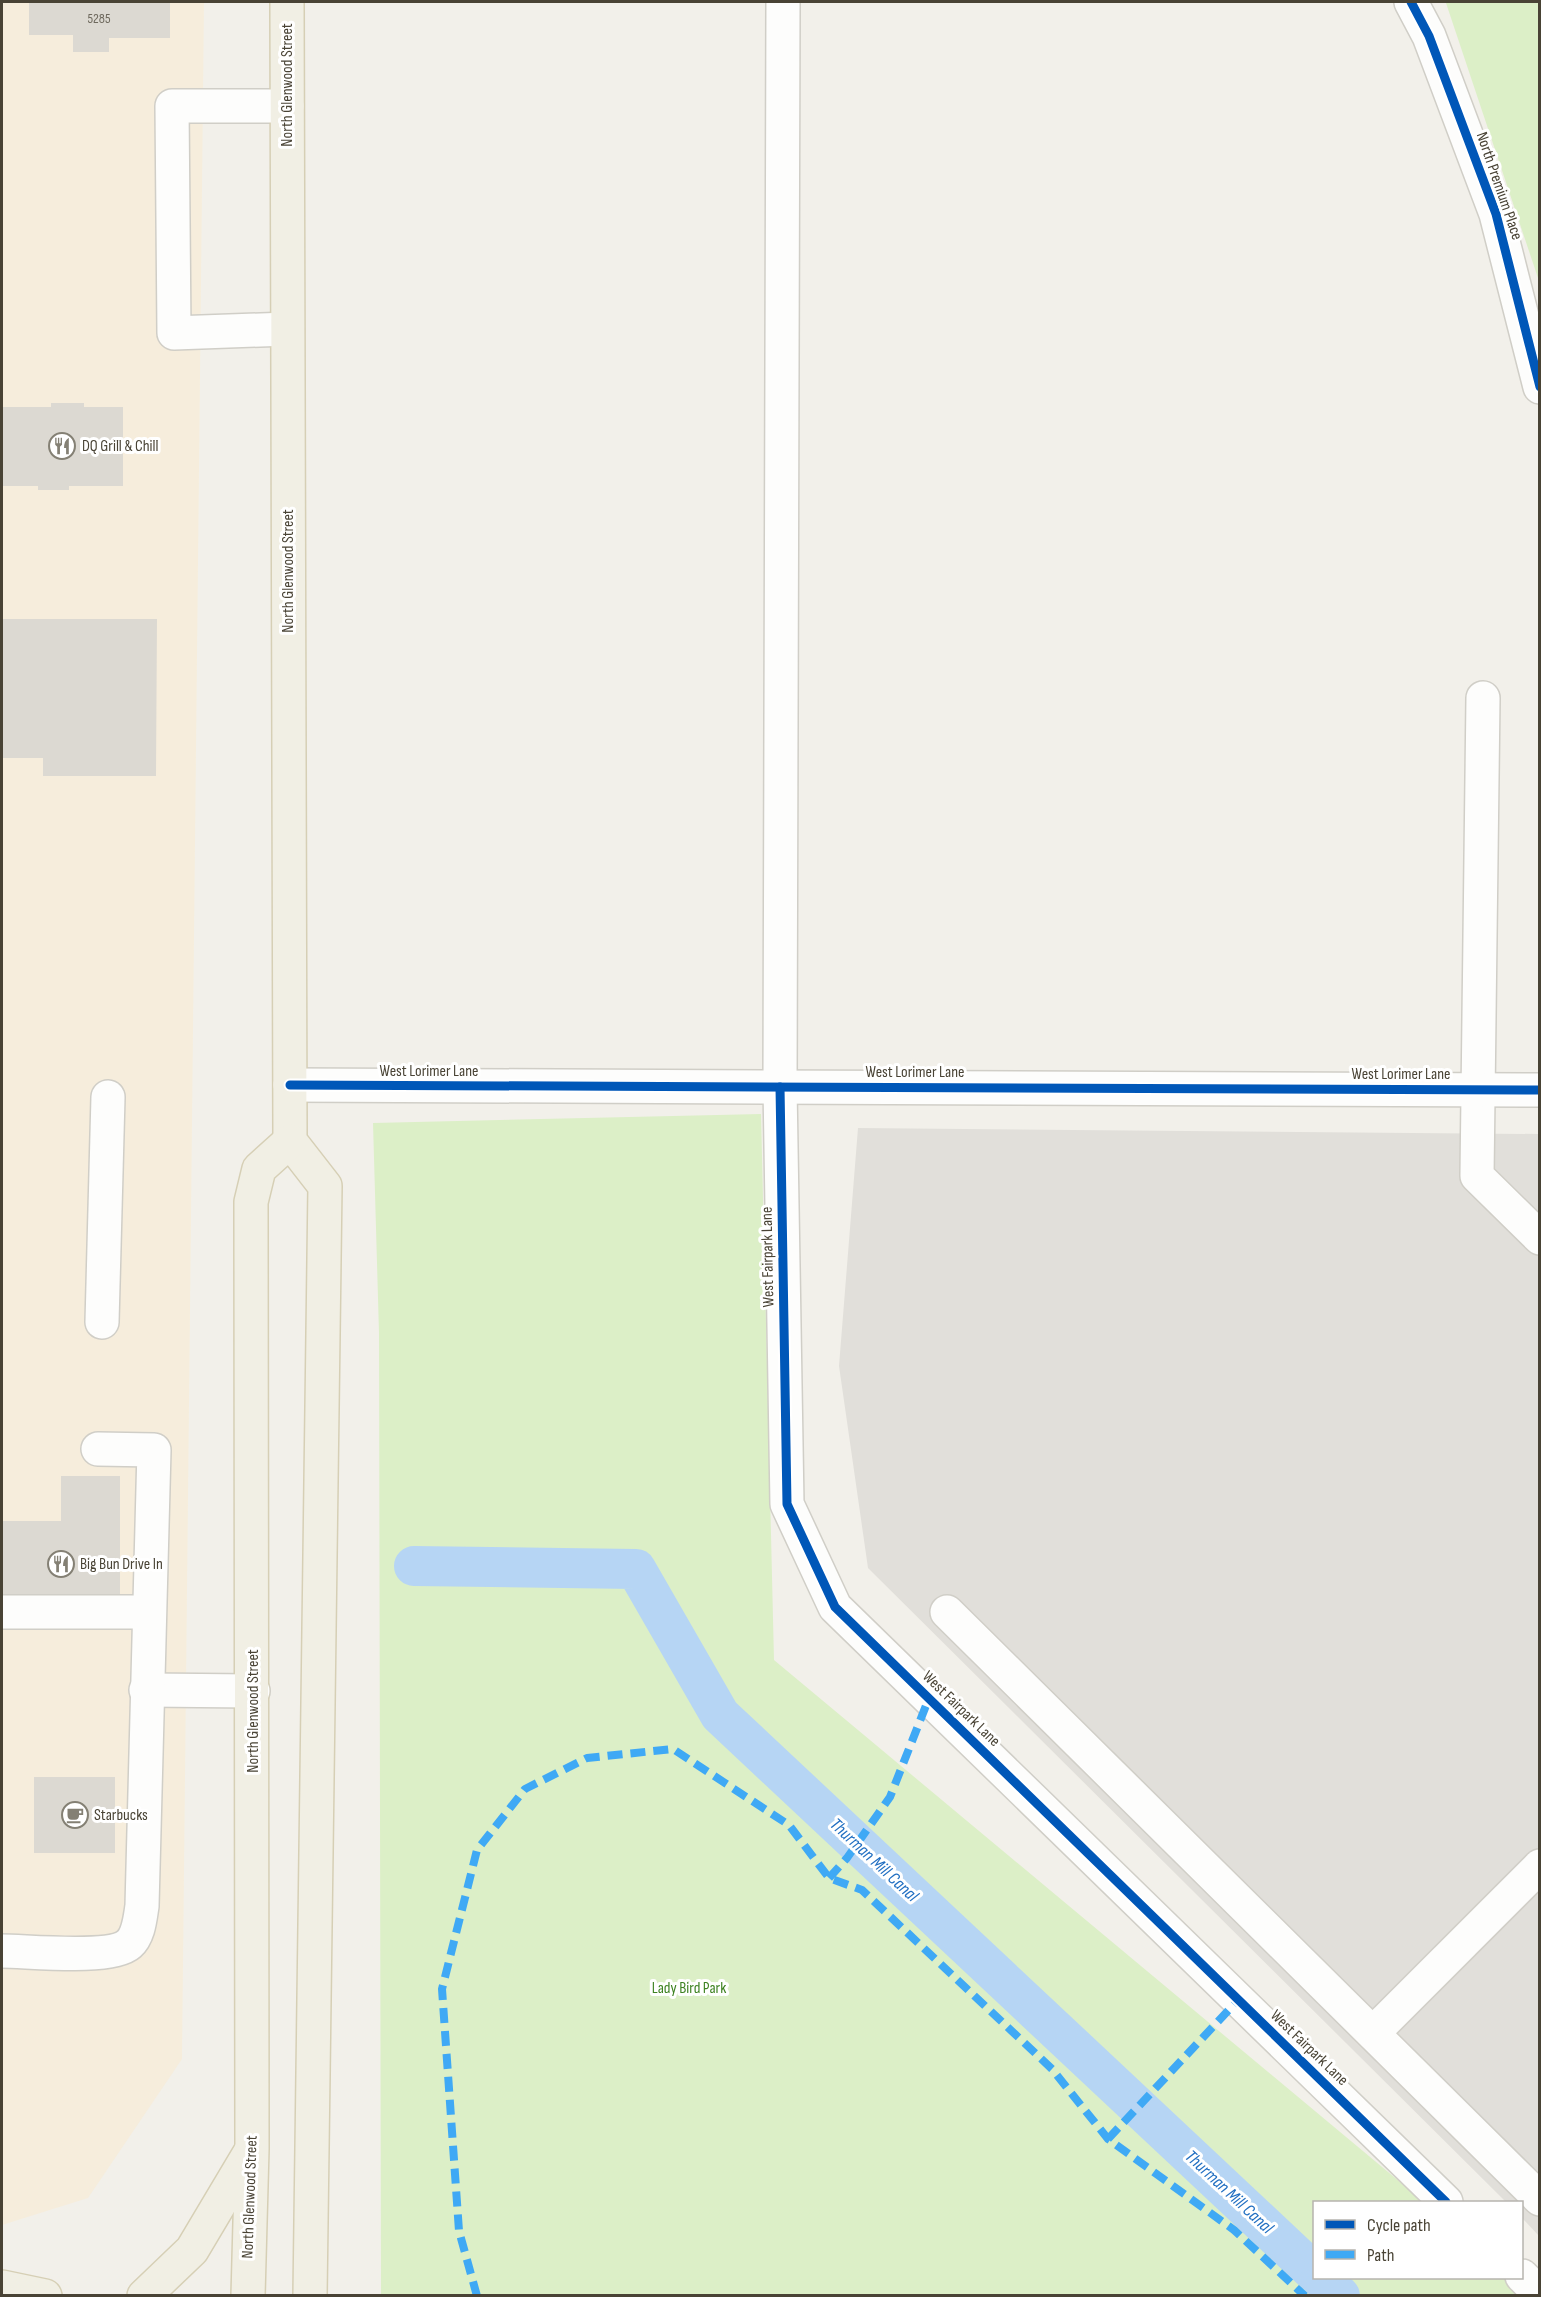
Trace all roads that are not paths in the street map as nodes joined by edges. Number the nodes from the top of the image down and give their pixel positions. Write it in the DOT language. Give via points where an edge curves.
graph roads {
  1 [pos="286,2"];
  2 [pos="783,2"];
  3 [pos="1411,2"];
  4 [pos="287,106"];
  5 [pos="287,329"];
  6 [pos="1539,387"];
  7 [pos="1483,698"];
  8 [pos="290,1085"];
  9 [pos="780,1087"];
  10 [pos="1478,1089"];
  11 [pos="1539,1090"];
  12 [pos="108,1097"];
  13 [pos="290,1141"];
  14 [pos="1539,1238"];
  15 [pos="102,1322"];
  16 [pos="98,1449"];
  17 [pos="2,1612"];
  18 [pos="148,1612"];
  19 [pos="947,1612"];
  20 [pos="146,1690"];
  21 [pos="253,1691"];
  22 [pos="1539,1866"];
  23 [pos="2,1951"];
  24 [pos="1372,2033"];
  25 [pos="252,2149"];
  26 [pos="1539,2199"];
  27 [pos="1445,2201"];
  28 [pos="1523,2278"];
  29 [pos="2,2288"];
  30 [pos="1539,2294"];
  31 [pos="11,2295"];
  32 [pos="45,2295"];
  33 [pos="144,2295"];
  34 [pos="248,2295"];
  35 [pos="310,2295"];
  1 -- 4 [label="main road, North Glenwood Street"];
  2 -- 9 [label="street, West Fairpark Lane"];
  3 -- 6 [label="street, North Premium Place" via="1429,36 1496,214"];
  4 -- 5 [label="main road, North Glenwood Street"];
  4 -- 5 [label="street" via="172,106 174,333"];
  5 -- 8 [label="main road, North Glenwood Street"];
  7 -- 10 [label="street"];
  8 -- 9 [label="street, West Lorimer Lane"];
  8 -- 13 [label="main road, North Glenwood Street"];
  9 -- 10 [label="street, West Lorimer Lane"];
  9 -- 27 [label="street, West Fairpark Lane" via="787,1504 835,1606"];
  10 -- 11 [label="street, West Lorimer Lane"];
  10 -- 14 [label="street" via="1477,1176"];
  12 -- 15 [label="street"];
  13 -- 21 [label="main road, North Glenwood Street" via="259,1169 251,1202"];
  13 -- 35 [label="main road" via="325,1186"];
  16 -- 18 [label="street" via="154,1450"];
  17 -- 18 [label="street"];
  18 -- 20 [label="street"];
  19 -- 24 [label="street"];
  20 -- 21 [label="street"];
  20 -- 23 [label="street" via="142,1906 137,1933 129,1944 111,1953"];
  21 -- 25 [label="main road, North Glenwood Street"];
  22 -- 24 [label="street"];
  24 -- 26 [label="street"];
  25 -- 33 [label="main road" via="192,2250"];
  25 -- 34 [label="main road, North Glenwood Street"];
  28 -- 30 [label="street"];
  29 -- 31 [label="main road"];
  29 -- 32 [label="main road"];
}
